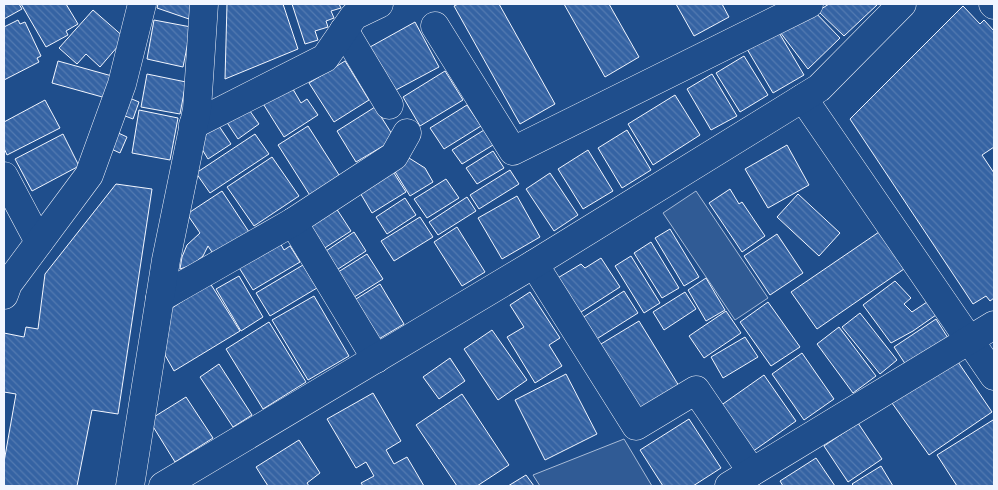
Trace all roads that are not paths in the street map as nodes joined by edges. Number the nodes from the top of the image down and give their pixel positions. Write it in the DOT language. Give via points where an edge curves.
graph roads {
  1 [pos="142,4"];
  2 [pos="204,4"];
  3 [pos="380,4"];
  4 [pos="809,4"];
  5 [pos="902,4"];
  6 [pos="435,26"];
  7 [pos="344,30"];
  8 [pos="803,98"];
  9 [pos="390,105"];
  10 [pos="193,125"];
  11 [pos="407,133"];
  12 [pos="4,176"];
  13 [pos="293,222"];
  14 [pos="39,242"];
  15 [pos="534,264"];
  16 [pos="4,295"];
  17 [pos="160,298"];
  18 [pos="994,325"];
  19 [pos="970,340"];
  20 [pos="376,358"];
  21 [pos="994,376"];
  22 [pos="752,472"];
  23 [pos="130,486"];
  24 [pos="163,486"];
  25 [pos="729,486"];
  1 -- 14 [label="street" via="122,84 89,175"];
  2 -- 10 [label="street" via="197,109"];
  3 -- 7 [label="street" via="354,16"];
  4 -- 6 [label="street" via="513,151"];
  5 -- 8 [label="street" via="819,88"];
  7 -- 9 [label="street"];
  7 -- 10 [label="street" via="325,58"];
  8 -- 15 [label="street"];
  8 -- 19 [label="street"];
  10 -- 17 [label="street"];
  11 -- 13 [label="street" via="394,156"];
  12 -- 14 [label="street"];
  13 -- 17 [label="street"];
  13 -- 20 [label="street"];
  14 -- 16 [label="street" via="8,284"];
  15 -- 20 [label="street"];
  15 -- 22 [label="street" via="636,426 696,390"];
  17 -- 23 [label="street"];
  18 -- 19 [label="street"];
  19 -- 21 [label="street"];
  19 -- 22 [label="street"];
  20 -- 24 [label="street"];
  22 -- 25 [label="street"];
}
